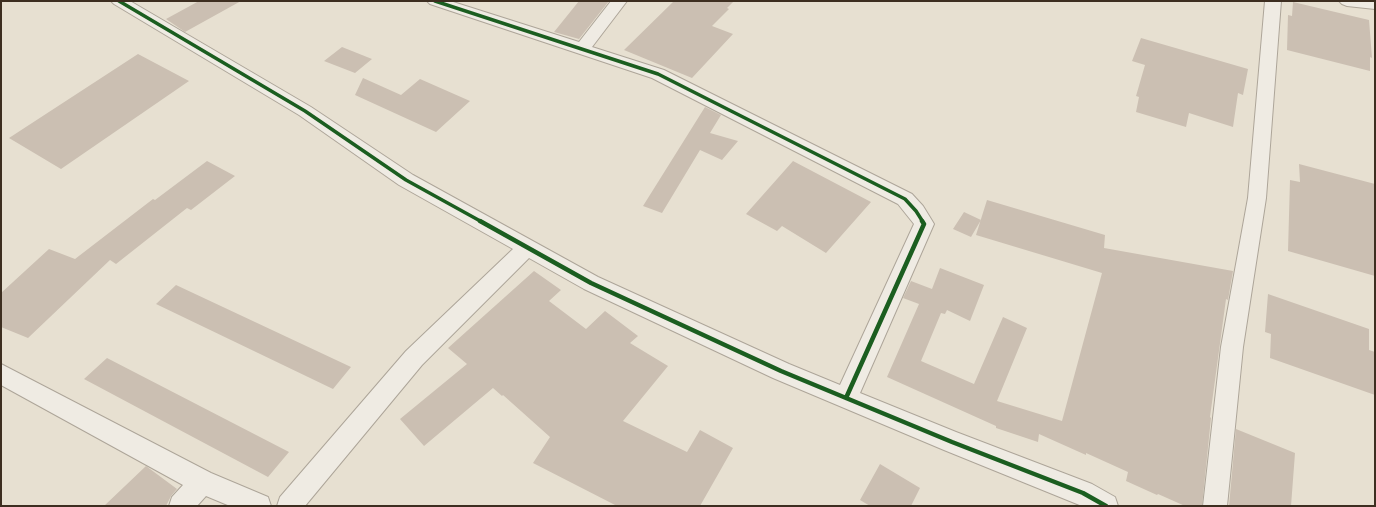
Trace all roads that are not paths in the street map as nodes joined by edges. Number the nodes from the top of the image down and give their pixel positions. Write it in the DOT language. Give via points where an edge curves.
graph roads {
  1 [pos="119,1"];
  2 [pos="434,1"];
  3 [pos="619,1"];
  4 [pos="1273,1"];
  5 [pos="1347,1"];
  6 [pos="1375,4"];
  7 [pos="582,49"];
  8 [pos="527,248"];
  9 [pos="1,374"];
  10 [pos="846,398"];
  11 [pos="202,482"];
  12 [pos="181,506"];
  13 [pos="259,506"];
  14 [pos="289,506"];
  15 [pos="1106,506"];
  16 [pos="1215,506"];
  1 -- 8 [label="street" via="305,111 406,180"];
  2 -- 7 [label="street"];
  3 -- 7 [label="street"];
  4 -- 16 [label="street" via="1257,198 1232,347"];
  5 -- 6 [label="street"];
  7 -- 10 [label="street" via="658,74 904,199 916,211 924,224"];
  8 -- 10 [label="street" via="654,312"];
  8 -- 14 [label="street" via="414,358"];
  9 -- 11 [label="street"];
  10 -- 15 [label="street" via="1083,493"];
  11 -- 12 [label="street"];
  11 -- 13 [label="street"];
}
